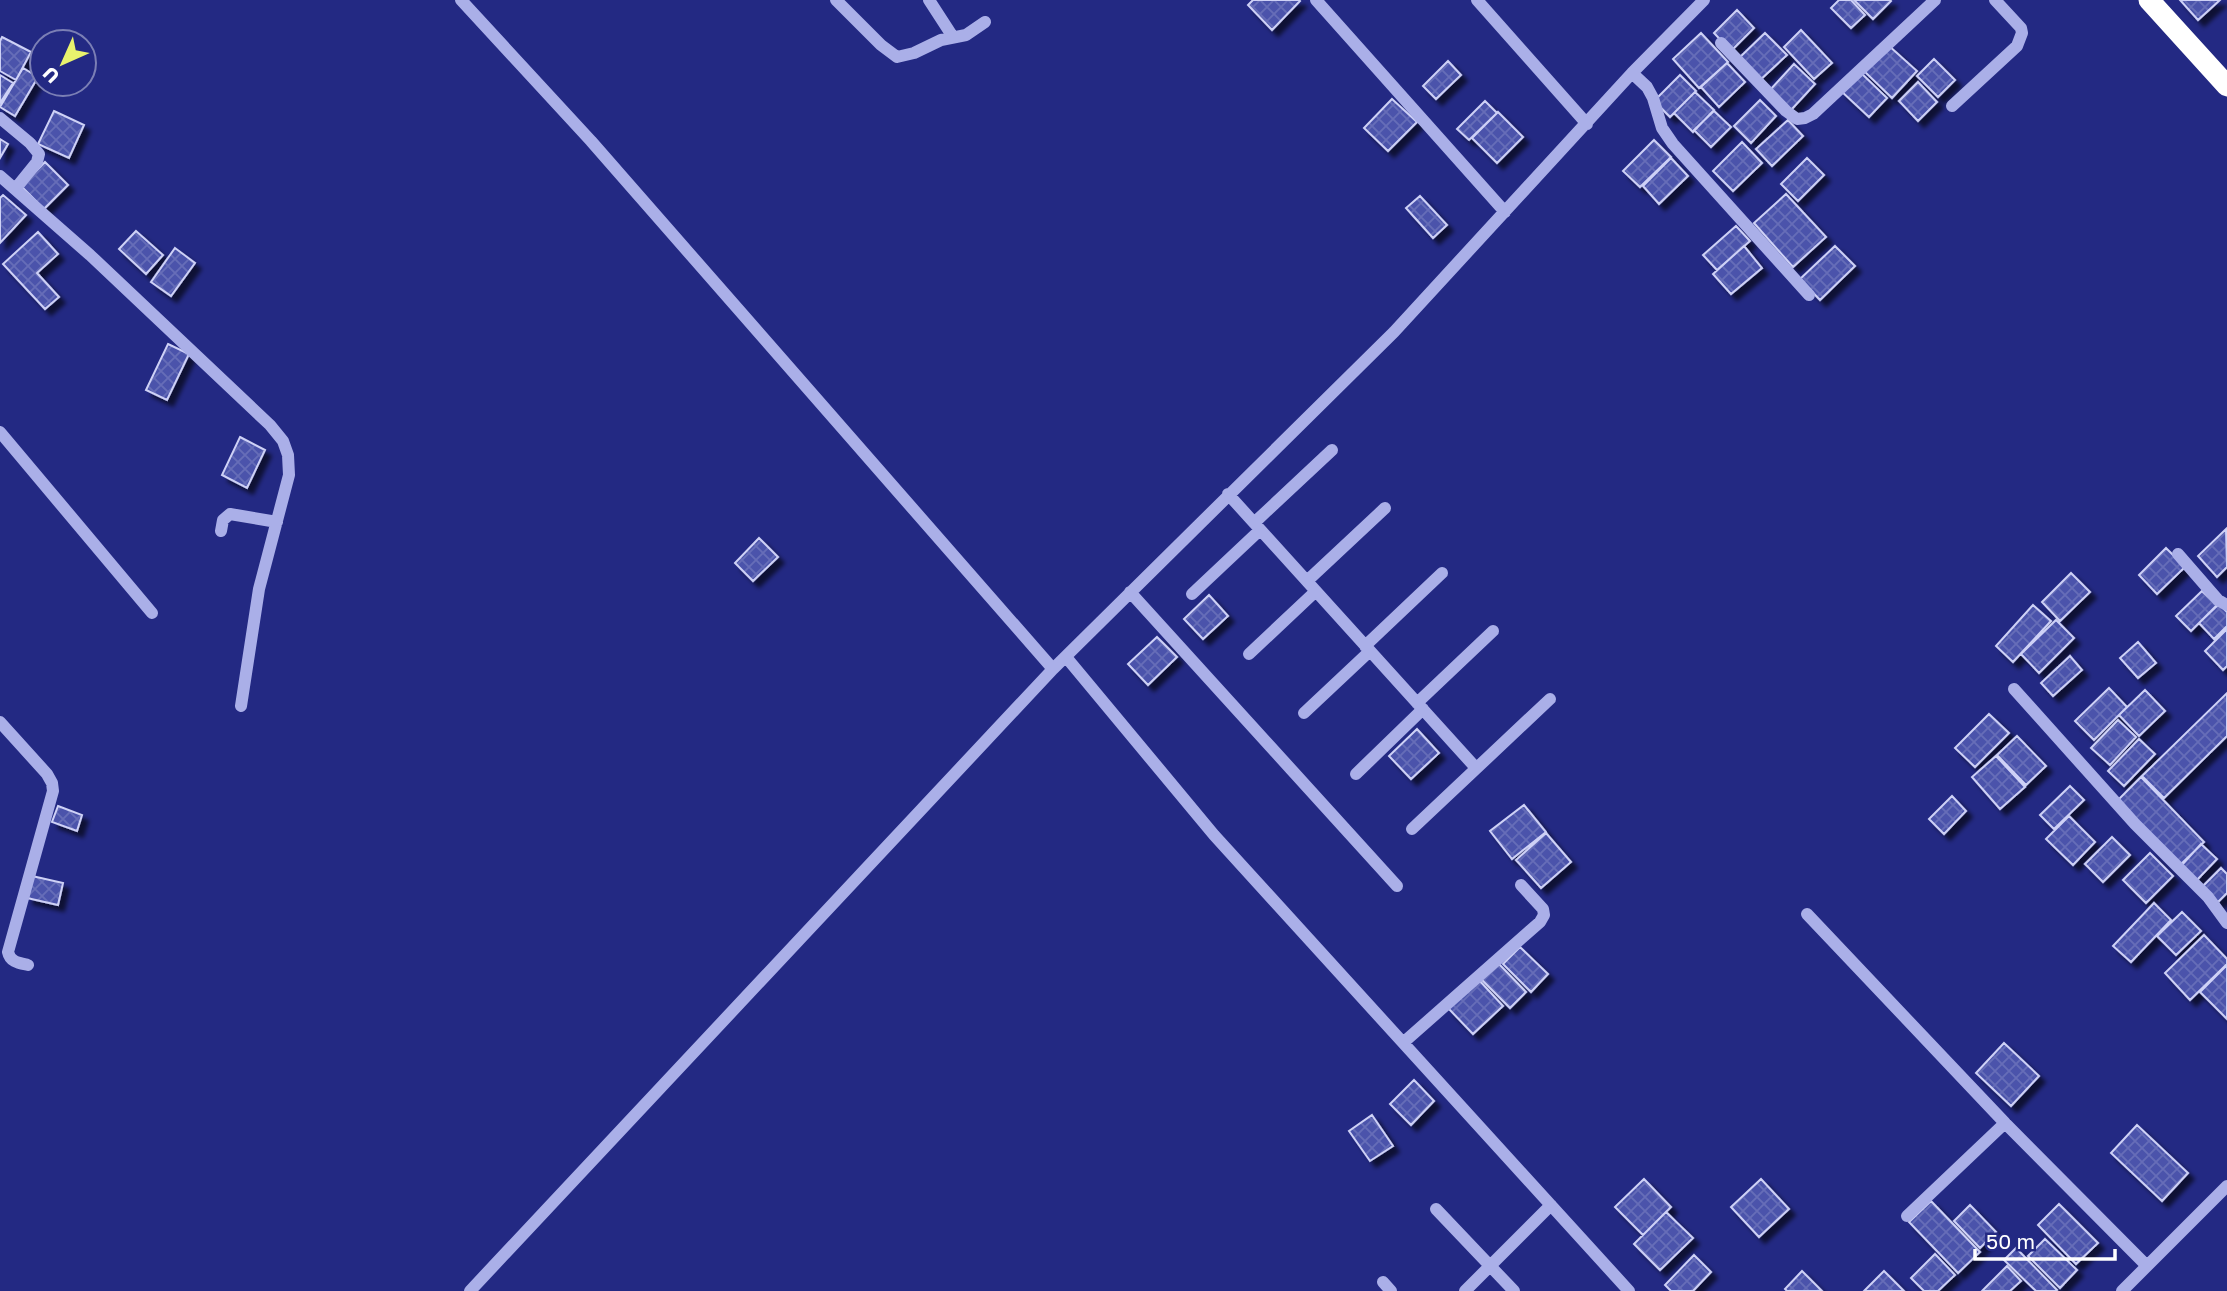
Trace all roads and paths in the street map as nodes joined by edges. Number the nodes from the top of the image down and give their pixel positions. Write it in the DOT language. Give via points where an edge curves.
graph roads {
  1 [pos="461,0"];
  2 [pos="836,0"];
  3 [pos="929,0"];
  4 [pos="1316,0"];
  5 [pos="1477,0"];
  6 [pos="1704,0"];
  7 [pos="1935,0"];
  8 [pos="1996,0"];
  9 [pos="2149,0"];
  10 [pos="985,23"];
  11 [pos="953,37"];
  12 [pos="1721,43"];
  13 [pos="1632,73"];
  14 [pos="2227,85"];
  15 [pos="1952,106"];
  16 [pos="0,118"];
  17 [pos="1587,124"];
  18 [pos="0,176"];
  19 [pos="16,188"];
  20 [pos="1506,212"];
  21 [pos="1809,295"];
  22 [pos="0,432"];
  23 [pos="1332,450"];
  24 [pos="1228,494"];
  25 [pos="1385,508"];
  26 [pos="277,522"];
  27 [pos="1257,526"];
  28 [pos="221,531"];
  29 [pos="2178,554"];
  30 [pos="1442,573"];
  31 [pos="1311,586"];
  32 [pos="1130,592"];
  33 [pos="1192,594"];
  34 [pos="2227,605"];
  35 [pos="152,613"];
  36 [pos="1493,631"];
  37 [pos="1368,648"];
  38 [pos="1249,654"];
  39 [pos="1066,657"];
  40 [pos="1053,669"];
  41 [pos="2014,689"];
  42 [pos="1550,699"];
  43 [pos="241,706"];
  44 [pos="1420,706"];
  45 [pos="1304,713"];
  46 [pos="0,722"];
  47 [pos="1476,768"];
  48 [pos="1356,774"];
  49 [pos="1412,829"];
  50 [pos="1521,885"];
  51 [pos="1397,886"];
  52 [pos="1807,914"];
  53 [pos="2227,923"];
  54 [pos="27,965"];
  55 [pos="1404,1042"];
  56 [pos="2005,1123"];
  57 [pos="2227,1186"];
  58 [pos="1551,1205"];
  59 [pos="1436,1209"];
  60 [pos="1908,1216"];
  61 [pos="1490,1266"];
  62 [pos="2147,1266"];
  63 [pos="470,1291"];
  64 [pos="1465,1291"];
  65 [pos="1514,1291"];
  66 [pos="1629,1291"];
  67 [pos="2122,1291"];
  1 -- 40 [label="street" via="591,141"];
  2 -- 11 [label="street" via="897,57"];
  3 -- 11 [label="street"];
  4 -- 20 [label="street"];
  5 -- 17 [label="street"];
  6 -- 13 [label="street"];
  7 -- 12 [label="street" via="1805,118 1797,119 1786,111"];
  8 -- 15 [label="street" via="2021,27 2020,40"];
  9 -- 14 [label="highway"];
  10 -- 11 [label="street"];
  13 -- 17 [label="street"];
  13 -- 21 [label="street" via="1647,87 1673,144"];
  16 -- 19 [label="street" via="39,154"];
  17 -- 20 [label="street"];
  18 -- 19 [label="street"];
  19 -- 26 [label="street" via="283,441 289,475"];
  20 -- 24 [label="street" via="1394,332"];
  22 -- 35 [label="street"];
  23 -- 27 [label="street"];
  24 -- 27 [label="street"];
  24 -- 32 [label="street"];
  25 -- 31 [label="street"];
  26 -- 28 [label="street" via="230,514"];
  26 -- 43 [label="street" via="259,589"];
  27 -- 31 [label="street"];
  27 -- 33 [label="street"];
  29 -- 34 [label="street"];
  30 -- 37 [label="street"];
  31 -- 37 [label="street"];
  31 -- 38 [label="street"];
  32 -- 39 [label="street"];
  32 -- 51 [label="street"];
  36 -- 44 [label="street"];
  37 -- 44 [label="street"];
  37 -- 45 [label="street"];
  39 -- 40 [label="street"];
  39 -- 55 [label="street" via="1214,835"];
  40 -- 63 [label="street"];
  41 -- 53 [label="street"];
  42 -- 47 [label="street"];
  44 -- 47 [label="street"];
  44 -- 48 [label="street"];
  46 -- 54 [label="street" via="52,782 8,952 15,962"];
  47 -- 49 [label="street"];
  50 -- 55 [label="street" via="1544,909 1540,922"];
  52 -- 56 [label="street"];
  55 -- 58 [label="street"];
  56 -- 60 [label="street"];
  56 -- 62 [label="street"];
  57 -- 62 [label="street"];
  58 -- 61 [label="street"];
  58 -- 66 [label="street"];
  59 -- 61 [label="street"];
  61 -- 64 [label="street"];
  61 -- 65 [label="street"];
  62 -- 67 [label="street"];
}
